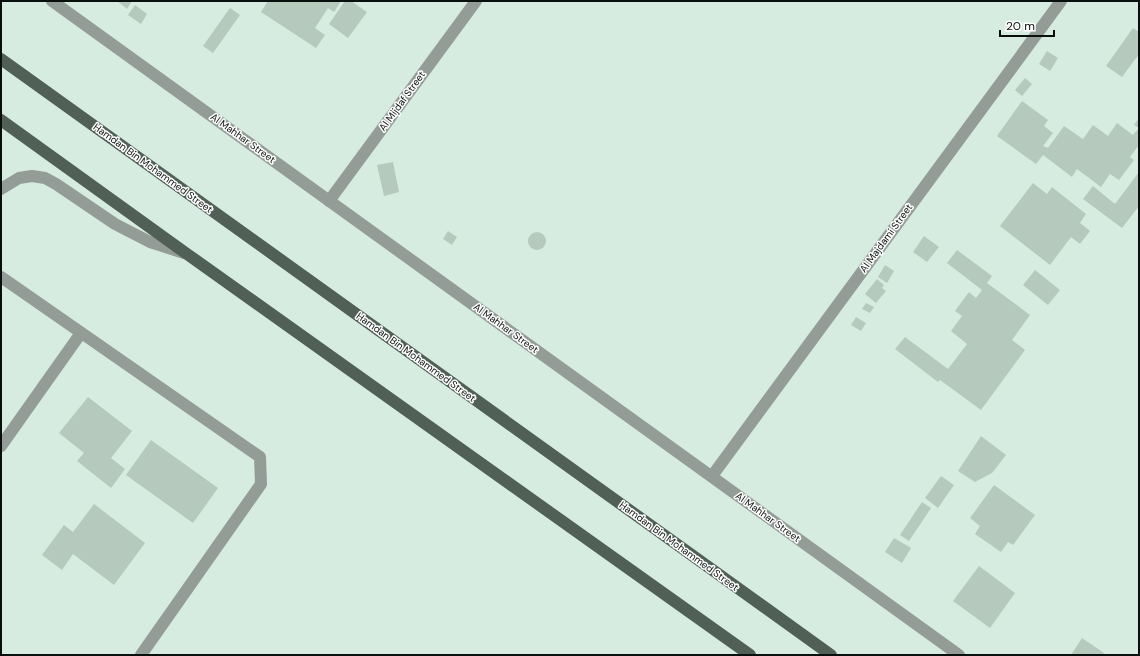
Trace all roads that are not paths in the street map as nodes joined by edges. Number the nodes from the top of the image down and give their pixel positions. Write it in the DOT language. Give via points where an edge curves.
graph roads {
  1 [pos="52,1"];
  2 [pos="476,1"];
  3 [pos="1061,1"];
  4 [pos="1,59"];
  5 [pos="1,120"];
  6 [pos="1,190"];
  7 [pos="329,200"];
  8 [pos="187,254"];
  9 [pos="1,277"];
  10 [pos="81,333"];
  11 [pos="1,446"];
  12 [pos="712,476"];
  13 [pos="140,655"];
  14 [pos="750,655"];
  15 [pos="830,655"];
  16 [pos="959,655"];
  1 -- 7 [label="street, Al Mahhar Street"];
  2 -- 7 [label="street, Al Mijdaf Street"];
  3 -- 12 [label="street, Al Majdami Street"];
  4 -- 15 [label="main road, Hamdan Bin Mohammed Street"];
  5 -- 8 [label="main road"];
  6 -- 8 [label="street" via="19,178 45,178 114,224 150,242"];
  7 -- 12 [label="street, Al Mahhar Street"];
  8 -- 14 [label="main road"];
  9 -- 10 [label="street"];
  10 -- 11 [label="street"];
  10 -- 13 [label="street" via="260,457 261,484"];
  12 -- 16 [label="street, Al Mahhar Street"];
}
